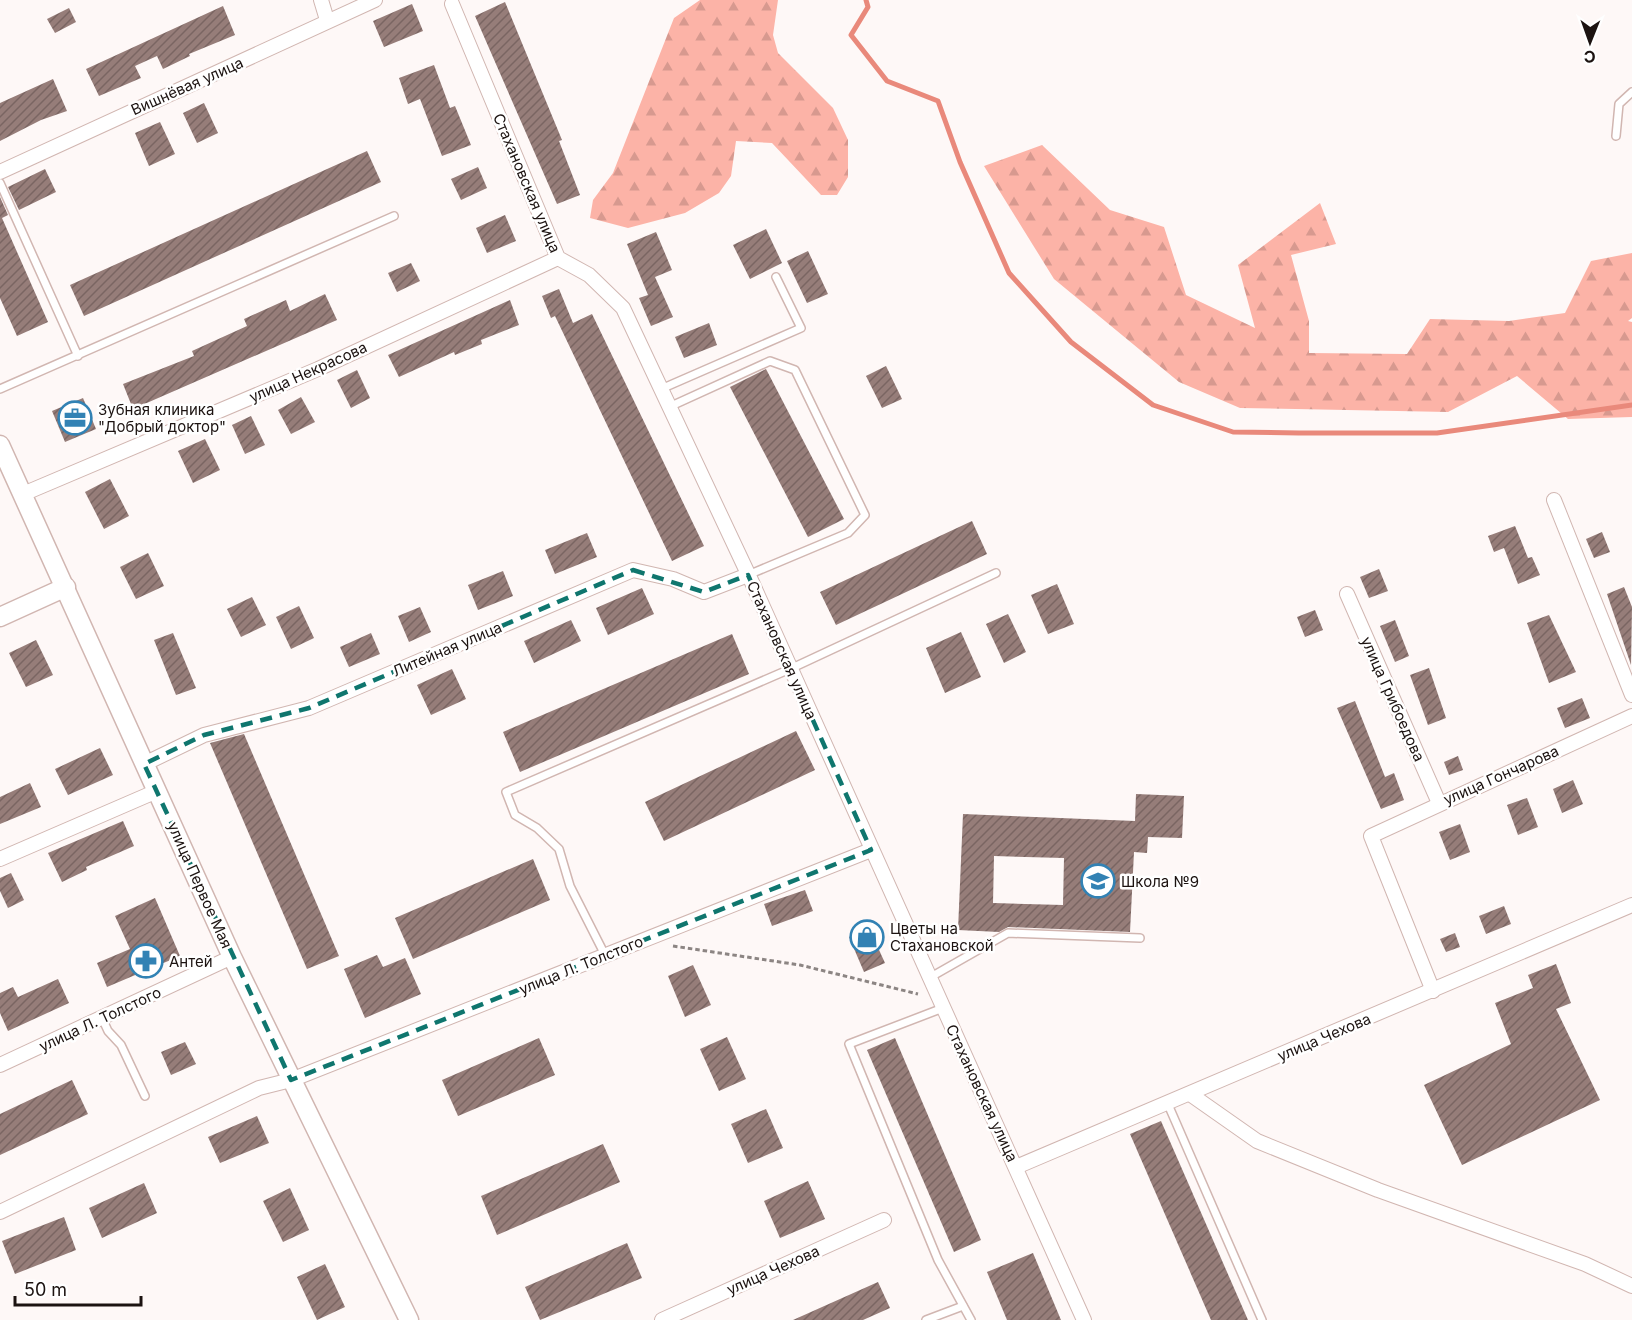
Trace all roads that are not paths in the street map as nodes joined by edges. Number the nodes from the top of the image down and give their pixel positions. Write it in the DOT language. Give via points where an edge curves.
graph roads {
  1 [pos="321,0"];
  2 [pos="375,0"];
  3 [pos="453,1"];
  4 [pos="327,20"];
  5 [pos="1632,92"];
  6 [pos="1616,136"];
  7 [pos="0,172"];
  8 [pos="0,183"];
  9 [pos="394,216"];
  10 [pos="558,258"];
  11 [pos="776,277"];
  12 [pos="78,356"];
  13 [pos="0,389"];
  14 [pos="661,389"];
  15 [pos="669,407"];
  16 [pos="0,445"];
  17 [pos="23,494"];
  18 [pos="1554,500"];
  19 [pos="996,573"];
  20 [pos="748,575"];
  21 [pos="66,587"];
  22 [pos="1347,594"];
  23 [pos="0,617"];
  24 [pos="790,669"];
  25 [pos="1632,695"];
  26 [pos="1632,717"];
  27 [pos="144,764"];
  28 [pos="157,791"];
  29 [pos="1439,803"];
  30 [pos="871,850"];
  31 [pos="0,860"];
  32 [pos="1632,905"];
  33 [pos="1140,938"];
  34 [pos="605,955"];
  35 [pos="232,957"];
  36 [pos="929,978"];
  37 [pos="1433,991"];
  38 [pos="943,1008"];
  39 [pos="102,1018"];
  40 [pos="0,1065"];
  41 [pos="291,1080"];
  42 [pos="1190,1094"];
  43 [pos="145,1096"];
  44 [pos="1167,1102"];
  45 [pos="1016,1167"];
  46 [pos="0,1212"];
  47 [pos="884,1220"];
  48 [pos="1632,1286"];
  49 [pos="963,1306"];
  50 [pos="666,1319"];
  51 [pos="409,1320"];
  52 [pos="926,1320"];
  53 [pos="971,1320"];
  54 [pos="1084,1320"];
  55 [pos="1262,1320"];
  1 -- 4 [label="street"];
  2 -- 4 [label="street, Вишнёвая улица"];
  3 -- 10 [label="street, Стахановская улица"];
  4 -- 7 [label="street, Вишнёвая улица"];
  5 -- 6 [label="lane" via="1619,104"];
  8 -- 12 [label="lane"];
  9 -- 12 [label="lane"];
  10 -- 14 [label="street, Стахановская улица" via="589,275 623,308"];
  10 -- 17 [label="street, улица Некрасова" via="318,369"];
  11 -- 14 [label="lane" via="801,328"];
  12 -- 13 [label="lane"];
  14 -- 15 [label="street, Стахановская улица"];
  15 -- 20 [label="street, Стахановская улица"];
  15 -- 20 [label="lane" via="770,361 795,370 865,515 848,533"];
  16 -- 17 [label="street, улица Первое Мая"];
  17 -- 21 [label="street, улица Первое Мая"];
  18 -- 25 [label="street"];
  19 -- 24 [label="lane"];
  20 -- 24 [label="street, Стахановская улица"];
  20 -- 27 [label="street, Литейная улица" via="704,592 673,579 633,570 309,708 204,735"];
  21 -- 23 [label="street"];
  21 -- 27 [label="street, улица Первое Мая"];
  22 -- 29 [label="street, улица Грибоедова"];
  24 -- 30 [label="street, Стахановская улица"];
  24 -- 34 [label="lane" via="506,792 515,815 537,828 559,849 570,886"];
  26 -- 29 [label="street, улица Гончарова"];
  27 -- 28 [label="street, улица Первое Мая"];
  28 -- 31 [label="street"];
  28 -- 35 [label="street, улица Первое Мая"];
  29 -- 37 [label="street, улица Гончарова" via="1371,836"];
  30 -- 34 [label="street, улица Л. Толстого"];
  30 -- 36 [label="street, Стахановская улица"];
  32 -- 37 [label="street, улица Чехова"];
  33 -- 36 [label="lane" via="1008,933"];
  34 -- 41 [label="street, улица Л. Толстого"];
  35 -- 39 [label="street, улица Л. Толстого"];
  35 -- 41 [label="street, улица Первое Мая"];
  36 -- 38 [label="street, Стахановская улица"];
  37 -- 42 [label="street, улица Чехова"];
  38 -- 45 [label="street, Стахановская улица"];
  38 -- 49 [label="lane" via="849,1044 938,1260"];
  39 -- 40 [label="street, улица Л. Толстого"];
  39 -- 43 [label="lane" via="121,1045"];
  41 -- 46 [label="street, улица Л. Толстого" via="258,1088"];
  41 -- 51 [label="street, улица Первое Мая"];
  42 -- 44 [label="street, улица Чехова"];
  42 -- 48 [label="street" via="1257,1141 1378,1190 1585,1264"];
  44 -- 45 [label="street, улица Чехова"];
  44 -- 55 [label="lane"];
  45 -- 54 [label="street, Стахановская улица"];
  47 -- 50 [label="street, улица Чехова"];
  49 -- 52 [label="lane"];
  49 -- 53 [label="lane"];
}
